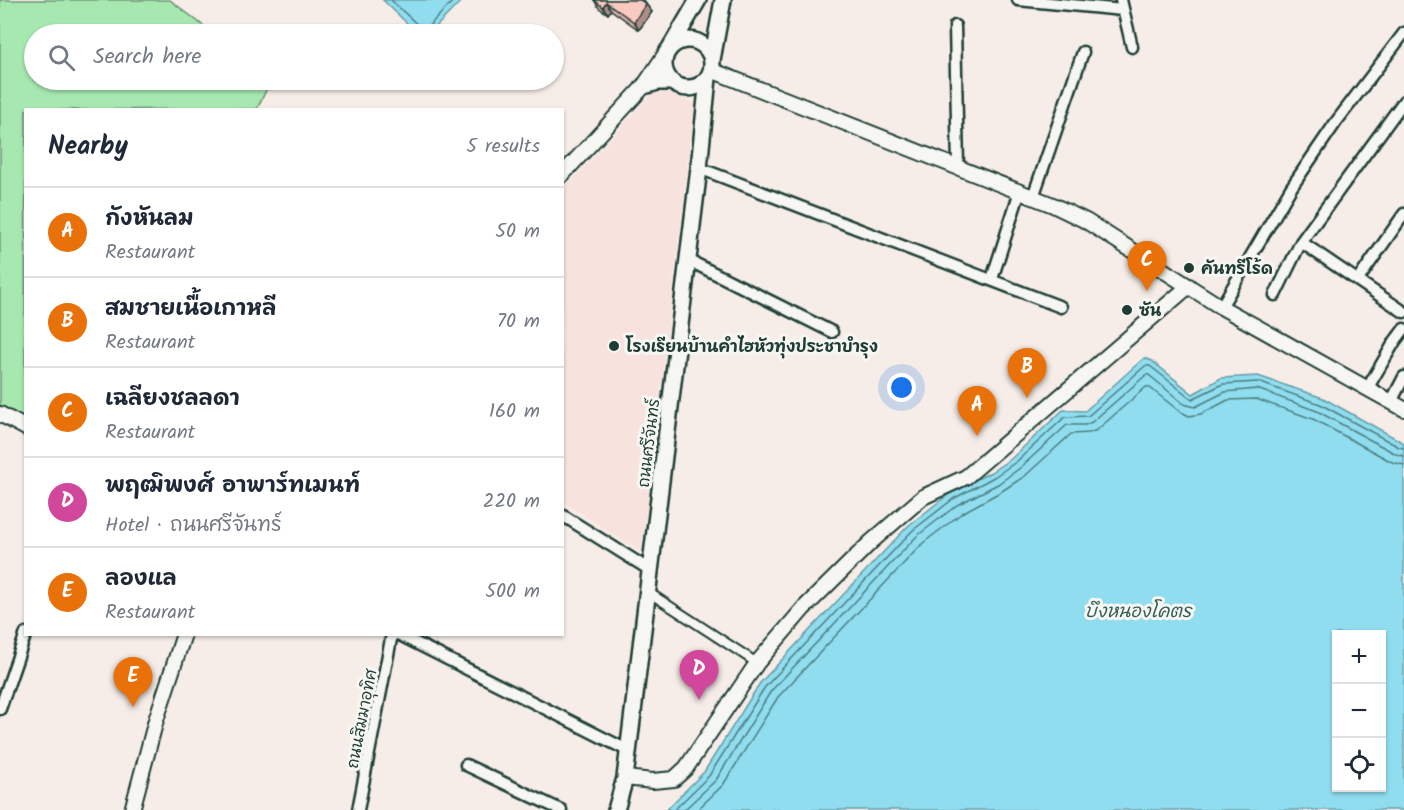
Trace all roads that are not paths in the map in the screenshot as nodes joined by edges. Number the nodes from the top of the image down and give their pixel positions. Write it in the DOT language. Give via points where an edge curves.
graph roads {
  1 [pos="698,0"];
  2 [pos="723,0"];
  3 [pos="1018,0"];
  4 [pos="1122,5"];
  5 [pos="955,26"];
  6 [pos="1404,33"];
  7 [pos="1132,47"];
  8 [pos="668,50"];
  9 [pos="1083,52"];
  10 [pos="710,69"];
  11 [pos="672,82"];
  12 [pos="644,86"];
  13 [pos="690,88"];
  14 [pos="1404,100"];
  15 [pos="704,114"];
  16 [pos="958,167"];
  17 [pos="699,168"];
  18 [pos="564,173"];
  19 [pos="1020,191"];
  20 [pos="1033,196"];
  21 [pos="1404,214"];
  22 [pos="1301,242"];
  23 [pos="688,260"];
  24 [pos="992,279"];
  25 [pos="1358,280"];
  26 [pos="1189,286"];
  27 [pos="1275,295"];
  28 [pos="1061,307"];
  29 [pos="1221,307"];
  30 [pos="1404,312"];
  31 [pos="1404,329"];
  32 [pos="832,332"];
  33 [pos="1404,377"];
  34 [pos="1367,389"];
  35 [pos="1391,402"];
  36 [pos="1404,409"];
  37 [pos="0,414"];
  38 [pos="24,427"];
  39 [pos="564,516"];
  40 [pos="650,570"];
  41 [pos="648,592"];
  42 [pos="25,636"];
  43 [pos="183,636"];
  44 [pos="393,636"];
  45 [pos="402,636"];
  46 [pos="757,663"];
  47 [pos="0,709"];
  48 [pos="628,751"];
  49 [pos="466,765"];
  50 [pos="625,778"];
  51 [pos="132,810"];
  52 [pos="358,810"];
  53 [pos="561,810"];
  54 [pos="616,810"];
  1 -- 8 [label="main road"];
  2 -- 10 [label="main road, ถนนศรีจันทร์"];
  3 -- 4 [label="street"];
  4 -- 7 [label="street"];
  5 -- 16 [label="street"];
  6 -- 29 [label="street" via="1291,188"];
  8 -- 10 [label="main road" via="681,41 697,42 709,52"];
  8 -- 11 [label="main road" via="664,63"];
  8 -- 12 [label="street"];
  9 -- 20 [label="street"];
  10 -- 13 [label="main road" via="703,83"];
  10 -- 15 [label="main road, ถนนศรีจันทร์"];
  10 -- 16 [label="street"];
  11 -- 12 [label="main road"];
  11 -- 13 [label="main road"];
  12 -- 18 [label="street"];
  13 -- 15 [label="main road" via="700,98"];
  14 -- 22 [label="street"];
  15 -- 17 [label="main road, ถนนศรีจันทร์"];
  16 -- 19 [label="street"];
  17 -- 23 [label="main road, ถนนศรีจันทร์"];
  17 -- 24 [label="street"];
  19 -- 20 [label="street"];
  19 -- 24 [label="street"];
  20 -- 26 [label="street" via="1086,222"];
  21 -- 25 [label="street"];
  22 -- 25 [label="street"];
  22 -- 27 [label="street"];
  23 -- 32 [label="street"];
  23 -- 40 [label="main road, ถนนศรีจันทร์"];
  24 -- 28 [label="street"];
  25 -- 30 [label="street"];
  26 -- 29 [label="street"];
  26 -- 46 [label="street" via="966,477 923,497 871,542 804,608"];
  29 -- 34 [label="street"];
  31 -- 34 [label="street"];
  33 -- 35 [label="street"];
  34 -- 35 [label="street"];
  35 -- 36 [label="street"];
  37 -- 38 [label="street"];
  39 -- 40 [label="street"];
  40 -- 41 [label="main road, ถนนศรีจันทร์"];
  41 -- 46 [label="street"];
  41 -- 48 [label="main road, ถนนศรีจันทร์"];
  42 -- 47 [label="street"];
  43 -- 51 [label="street"];
  44 -- 52 [label="street, ถนนสิมมาอุทิศ"];
  45 -- 48 [label="street"];
  46 -- 50 [label="street" via="686,768 674,779"];
  48 -- 50 [label="main road, ถนนศรีจันทร์"];
  49 -- 53 [label="street"];
  50 -- 54 [label="main road, ถนนศรีจันทร์"];
}
